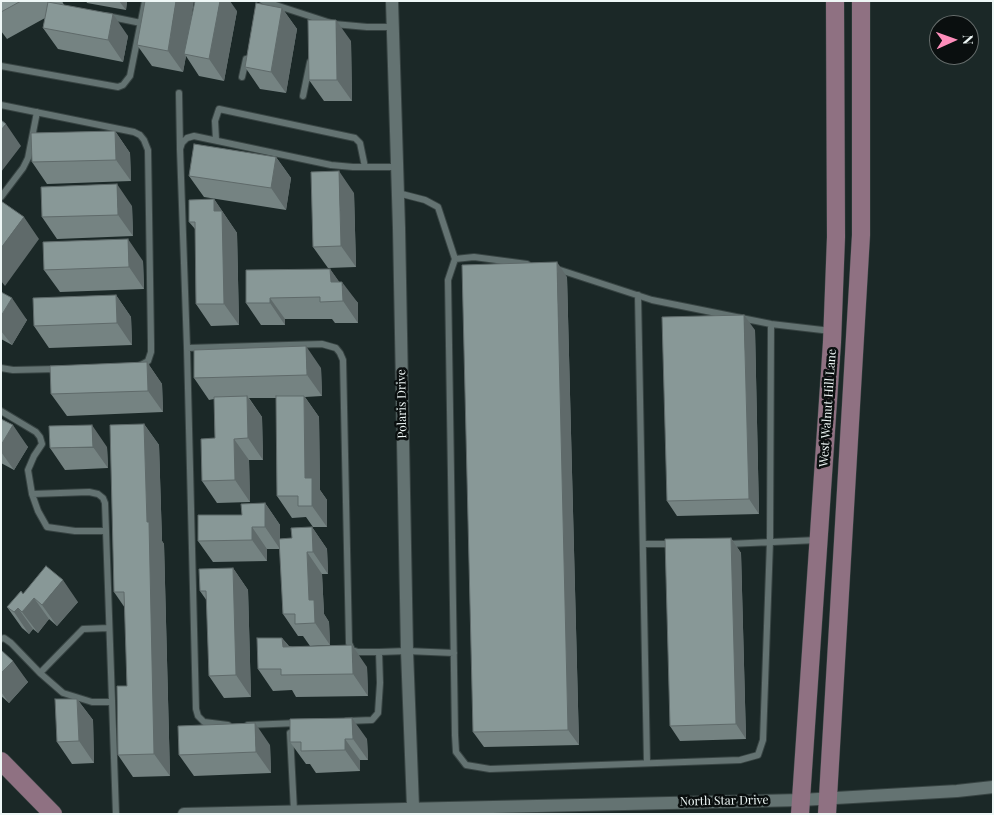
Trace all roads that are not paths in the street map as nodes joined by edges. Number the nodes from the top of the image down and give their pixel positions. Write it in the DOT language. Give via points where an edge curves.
graph roads {
  1 [pos="145,1"];
  2 [pos="259,1"];
  3 [pos="263,1"];
  4 [pos="392,1"];
  5 [pos="835,1"];
  6 [pos="861,1"];
  7 [pos="282,4"];
  8 [pos="257,11"];
  9 [pos="98,14"];
  10 [pos="319,20"];
  11 [pos="141,22"];
  12 [pos="393,27"];
  13 [pos="317,29"];
  14 [pos="249,48"];
  15 [pos="311,58"];
  16 [pos="1,66"];
  17 [pos="242,77"];
  18 [pos="179,93"];
  19 [pos="303,96"];
  20 [pos="1,105"];
  21 [pos="37,112"];
  22 [pos="216,140"];
  23 [pos="180,149"];
  24 [pos="365,167"];
  25 [pos="397,167"];
  26 [pos="398,193"];
  27 [pos="1,196"];
  28 [pos="455,259"];
  29 [pos="538,266"];
  30 [pos="547,267"];
  31 [pos="638,296"];
  32 [pos="771,324"];
  33 [pos="832,331"];
  34 [pos="856,333"];
  35 [pos="187,348"];
  36 [pos="128,367"];
  37 [pos="1,368"];
  38 [pos="61,369"];
  39 [pos="1,412"];
  40 [pos="32,494"];
  41 [pos="106,531"];
  42 [pos="819,540"];
  43 [pos="770,541"];
  44 [pos="843,542"];
  45 [pos="643,544"];
  46 [pos="683,544"];
  47 [pos="722,544"];
  48 [pos="109,628"];
  49 [pos="1,639"];
  50 [pos="407,651"];
  51 [pos="379,652"];
  52 [pos="454,652"];
  53 [pos="40,673"];
  54 [pos="112,702"];
  55 [pos="336,722"];
  56 [pos="308,723"];
  57 [pos="290,724"];
  58 [pos="232,725"];
  59 [pos="241,725"];
  60 [pos="1,761"];
  61 [pos="647,763"];
  62 [pos="993,787"];
  63 [pos="827,806"];
  64 [pos="413,807"];
  65 [pos="800,807"];
  66 [pos="294,811"];
  67 [pos="53,814"];
  68 [pos="116,814"];
  69 [pos="184,814"];
  1 -- 11 [label="lane"];
  2 -- 8 [label="lane"];
  3 -- 7 [label="lane"];
  4 -- 12 [label="street, Polaris Drive"];
  5 -- 33 [label="main road, West Walnut Hill Lane" via="836,237"];
  6 -- 34 [label="main road, West Walnut Hill Lane" via="861,235"];
  7 -- 10 [label="lane"];
  9 -- 11 [label="lane"];
  10 -- 12 [label="lane" via="334,24"];
  10 -- 13 [label="lane"];
  11 -- 16 [label="lane" via="130,76 118,87"];
  12 -- 25 [label="street, Polaris Drive"];
  14 -- 17 [label="lane"];
  15 -- 19 [label="lane"];
  18 -- 23 [label="lane"];
  20 -- 21 [label="lane"];
  21 -- 27 [label="lane" via="26,163"];
  21 -- 36 [label="lane" via="134,132 144,140 148,150 151,352 143,365"];
  22 -- 23 [label="lane" via="194,136 187,138"];
  22 -- 24 [label="lane" via="331,165"];
  22 -- 24 [label="lane" via="215,122 219,110 355,138 360,144"];
  23 -- 35 [label="lane"];
  24 -- 25 [label="lane"];
  25 -- 26 [label="street, Polaris Drive"];
  26 -- 28 [label="lane" via="438,207"];
  26 -- 50 [label="street, Polaris Drive"];
  28 -- 29 [label="lane" via="474,257"];
  28 -- 52 [label="lane" via="448,280"];
  30 -- 31 [label="lane"];
  31 -- 32 [label="lane"];
  31 -- 45 [label="lane"];
  32 -- 33 [label="lane"];
  32 -- 43 [label="lane"];
  33 -- 34 [label="main road"];
  33 -- 42 [label="main road, West Walnut Hill Lane"];
  34 -- 44 [label="main road, West Walnut Hill Lane"];
  35 -- 51 [label="lane" via="322,344 336,348 340,353 343,360 349,643 352,650 358,652"];
  35 -- 58 [label="lane" via="196,709 204,722"];
  37 -- 38 [label="lane"];
  39 -- 40 [label="lane" via="40,437 42,444 28,470"];
  40 -- 41 [label="lane" via="48,527"];
  40 -- 41 [label="lane" via="98,494 105,503"];
  41 -- 48 [label="lane"];
  42 -- 43 [label="lane"];
  42 -- 44 [label="main road"];
  42 -- 65 [label="main road, West Walnut Hill Lane"];
  43 -- 47 [label="lane"];
  43 -- 61 [label="lane" via="763,740 758,754 740,760"];
  44 -- 63 [label="main road, West Walnut Hill Lane"];
  45 -- 46 [label="lane"];
  45 -- 61 [label="lane"];
  48 -- 53 [label="lane" via="83,629"];
  48 -- 54 [label="lane"];
  49 -- 53 [label="lane" via="11,643"];
  50 -- 51 [label="lane"];
  50 -- 52 [label="lane"];
  50 -- 64 [label="street, Polaris Drive"];
  51 -- 55 [label="lane" via="378,713 372,720"];
  52 -- 61 [label="lane" via="456,752 466,765 490,769"];
  53 -- 54 [label="lane" via="70,696 92,702"];
  54 -- 68 [label="lane"];
  56 -- 57 [label="lane"];
  57 -- 59 [label="lane"];
  57 -- 66 [label="lane"];
  60 -- 67 [label="main road"];
  62 -- 63 [label="street, North Star Drive"];
  63 -- 65 [label="street, North Star Drive"];
  64 -- 65 [label="street, North Star Drive"];
  64 -- 66 [label="street, North Star Drive"];
  66 -- 69 [label="street, North Star Drive"];
}
